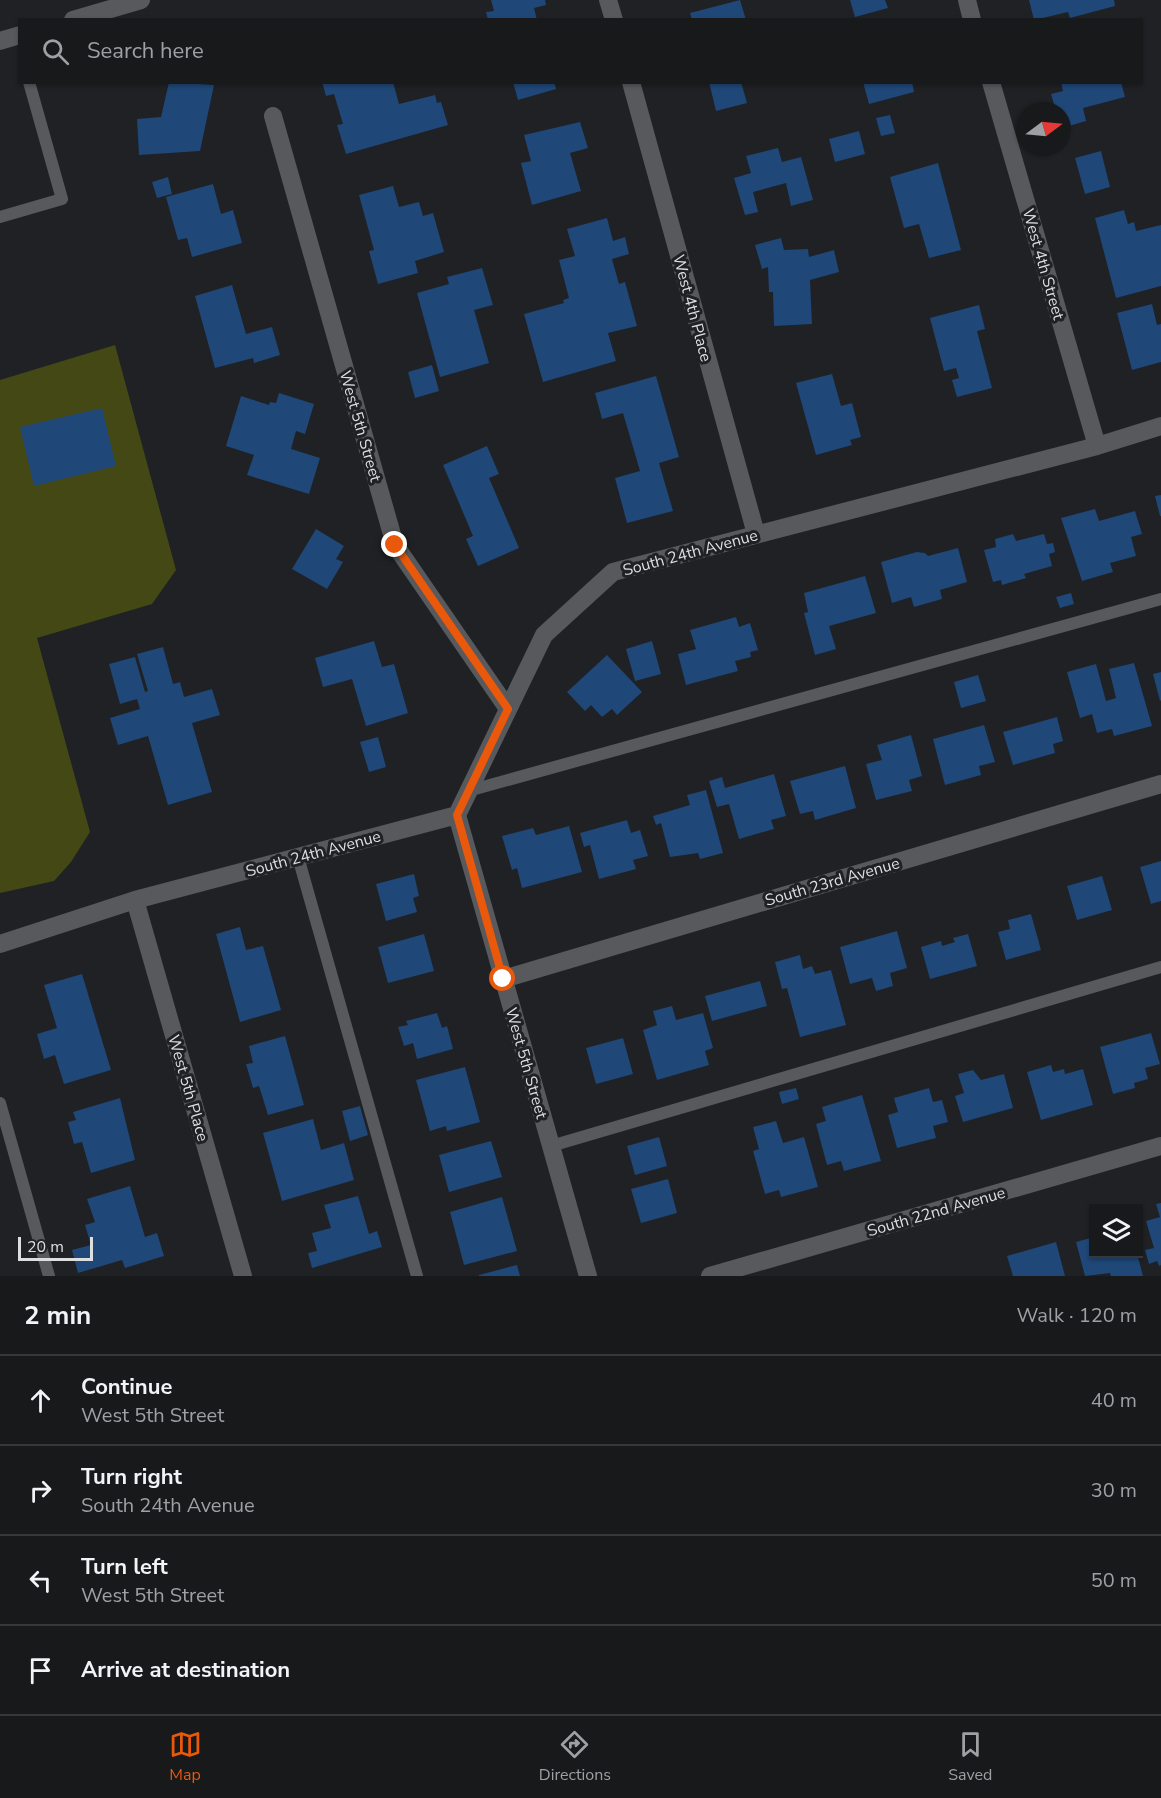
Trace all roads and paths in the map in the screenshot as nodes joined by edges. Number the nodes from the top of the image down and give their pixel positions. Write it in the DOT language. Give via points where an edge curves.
graph roads {
  1 [pos="141,0"];
  2 [pos="608,0"];
  3 [pos="967,0"];
  4 [pos="80,18"];
  5 [pos="613,18"];
  6 [pos="972,18"];
  7 [pos="30,84"];
  8 [pos="632,84"];
  9 [pos="992,84"];
  10 [pos="273,116"];
  11 [pos="0,217"];
  12 [pos="1161,426"];
  13 [pos="1096,446"];
  14 [pos="756,534"];
  15 [pos="1161,599"];
  16 [pos="508,709"];
  17 [pos="1161,784"];
  18 [pos="468,791"];
  19 [pos="457,815"];
  20 [pos="298,857"];
  21 [pos="135,900"];
  22 [pos="0,944"];
  23 [pos="1161,967"];
  24 [pos="503,979"];
  25 [pos="0,1103"];
  26 [pos="551,1146"];
  27 [pos="1161,1146"];
  28 [pos="49,1276"];
  29 [pos="243,1276"];
  30 [pos="417,1276"];
  31 [pos="588,1276"];
  32 [pos="710,1276"];
  1 -- 4 [label="street"];
  2 -- 5 [label="street"];
  3 -- 6 [label="street"];
  7 -- 11 [label="lane" via="62,199"];
  8 -- 14 [label="street, West 4th Place"];
  9 -- 13 [label="street, West 4th Street"];
  10 -- 16 [label="street, West 5th Street" via="395,545"];
  12 -- 13 [label="street, South 24th Avenue"];
  13 -- 14 [label="street, South 24th Avenue"];
  14 -- 16 [label="street, South 24th Avenue" via="613,572 544,635"];
  15 -- 18 [label="lane"];
  16 -- 18 [label="street, South 24th Avenue"];
  17 -- 24 [label="street, South 23rd Avenue"];
  18 -- 19 [label="street, South 24th Avenue"];
  19 -- 20 [label="street, South 24th Avenue"];
  19 -- 24 [label="street, West 5th Street"];
  20 -- 21 [label="street, South 24th Avenue"];
  20 -- 30 [label="lane"];
  21 -- 22 [label="street, South 24th Avenue"];
  21 -- 29 [label="street, West 5th Place"];
  23 -- 26 [label="lane"];
  24 -- 26 [label="street, West 5th Street"];
  25 -- 28 [label="lane"];
  26 -- 31 [label="street, West 5th Street"];
  27 -- 32 [label="street, South 22nd Avenue"];
}
